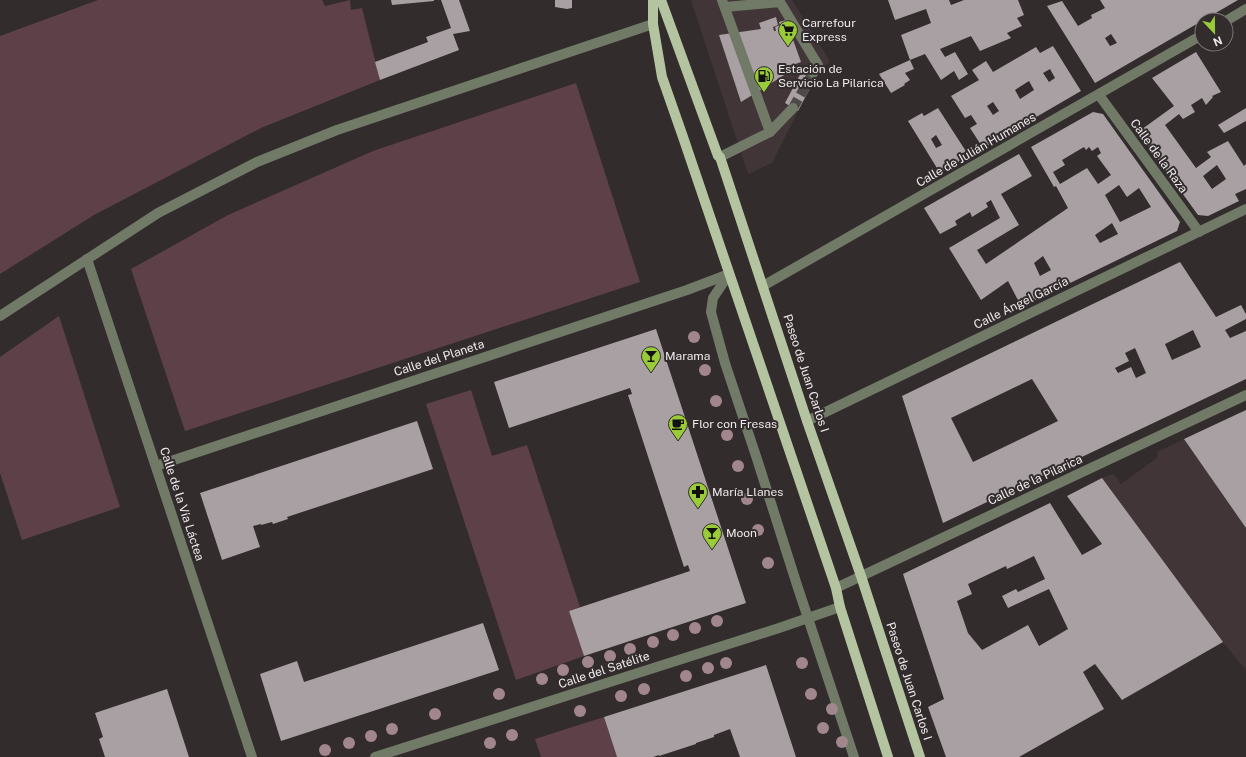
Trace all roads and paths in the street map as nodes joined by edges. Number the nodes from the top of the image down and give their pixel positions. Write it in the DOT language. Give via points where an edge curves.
graph roads {
  1 [pos="653,0"];
  2 [pos="661,0"];
  3 [pos="723,3"];
  4 [pos="1246,10"];
  5 [pos="1234,17"];
  6 [pos="653,24"];
  7 [pos="1194,40"];
  8 [pos="813,73"];
  9 [pos="1099,95"];
  10 [pos="793,108"];
  11 [pos="770,132"];
  12 [pos="720,157"];
  13 [pos="1246,209"];
  14 [pos="1199,232"];
  15 [pos="87,259"];
  16 [pos="729,274"];
  17 [pos="763,286"];
  18 [pos="0,316"];
  19 [pos="1246,395"];
  20 [pos="808,421"];
  21 [pos="156,466"];
  22 [pos="861,576"];
  23 [pos="836,588"];
  24 [pos="840,607"];
  25 [pos="808,619"];
  26 [pos="252,757"];
  27 [pos="375,757"];
  28 [pos="854,757"];
  29 [pos="888,757"];
  30 [pos="920,757"];
  1 -- 6 [label="main road"];
  2 -- 12 [label="main road, Paseo de Juan Carlos I"];
  3 -- 8 [label="street" via="780,2 818,65"];
  3 -- 11 [label="street"];
  4 -- 5 [label="street"];
  6 -- 15 [label="street" via="337,130 257,162 158,213"];
  6 -- 16 [label="main road" via="662,77"];
  7 -- 9 [label="street, Calle de Julián Humanes"];
  9 -- 14 [label="street, Calle de la Raza"];
  9 -- 17 [label="street, Calle de Julián Humanes"];
  10 -- 11 [label="street"];
  11 -- 12 [label="street"];
  12 -- 17 [label="main road, Paseo de Juan Carlos I"];
  13 -- 14 [label="street, Calle Ángel García"];
  14 -- 20 [label="street, Calle Ángel García"];
  15 -- 18 [label="street"];
  15 -- 21 [label="street, Calle de la Vía Láctea"];
  16 -- 21 [label="street, Calle del Planeta"];
  16 -- 23 [label="main road"];
  16 -- 25 [label="street" via="713,298 711,312 725,363"];
  17 -- 20 [label="main road, Paseo de Juan Carlos I"];
  19 -- 22 [label="street, Calle de la Pilarica"];
  20 -- 22 [label="main road, Paseo de Juan Carlos I"];
  21 -- 26 [label="street, Calle de la Vía Láctea"];
  22 -- 23 [label="street, Calle de la Pilarica"];
  22 -- 30 [label="main road, Paseo de Juan Carlos I"];
  23 -- 24 [label="main road"];
  24 -- 25 [label="street, Calle del Satélite"];
  24 -- 29 [label="main road"];
  25 -- 27 [label="street, Calle del Satélite"];
  25 -- 28 [label="street"];
}
